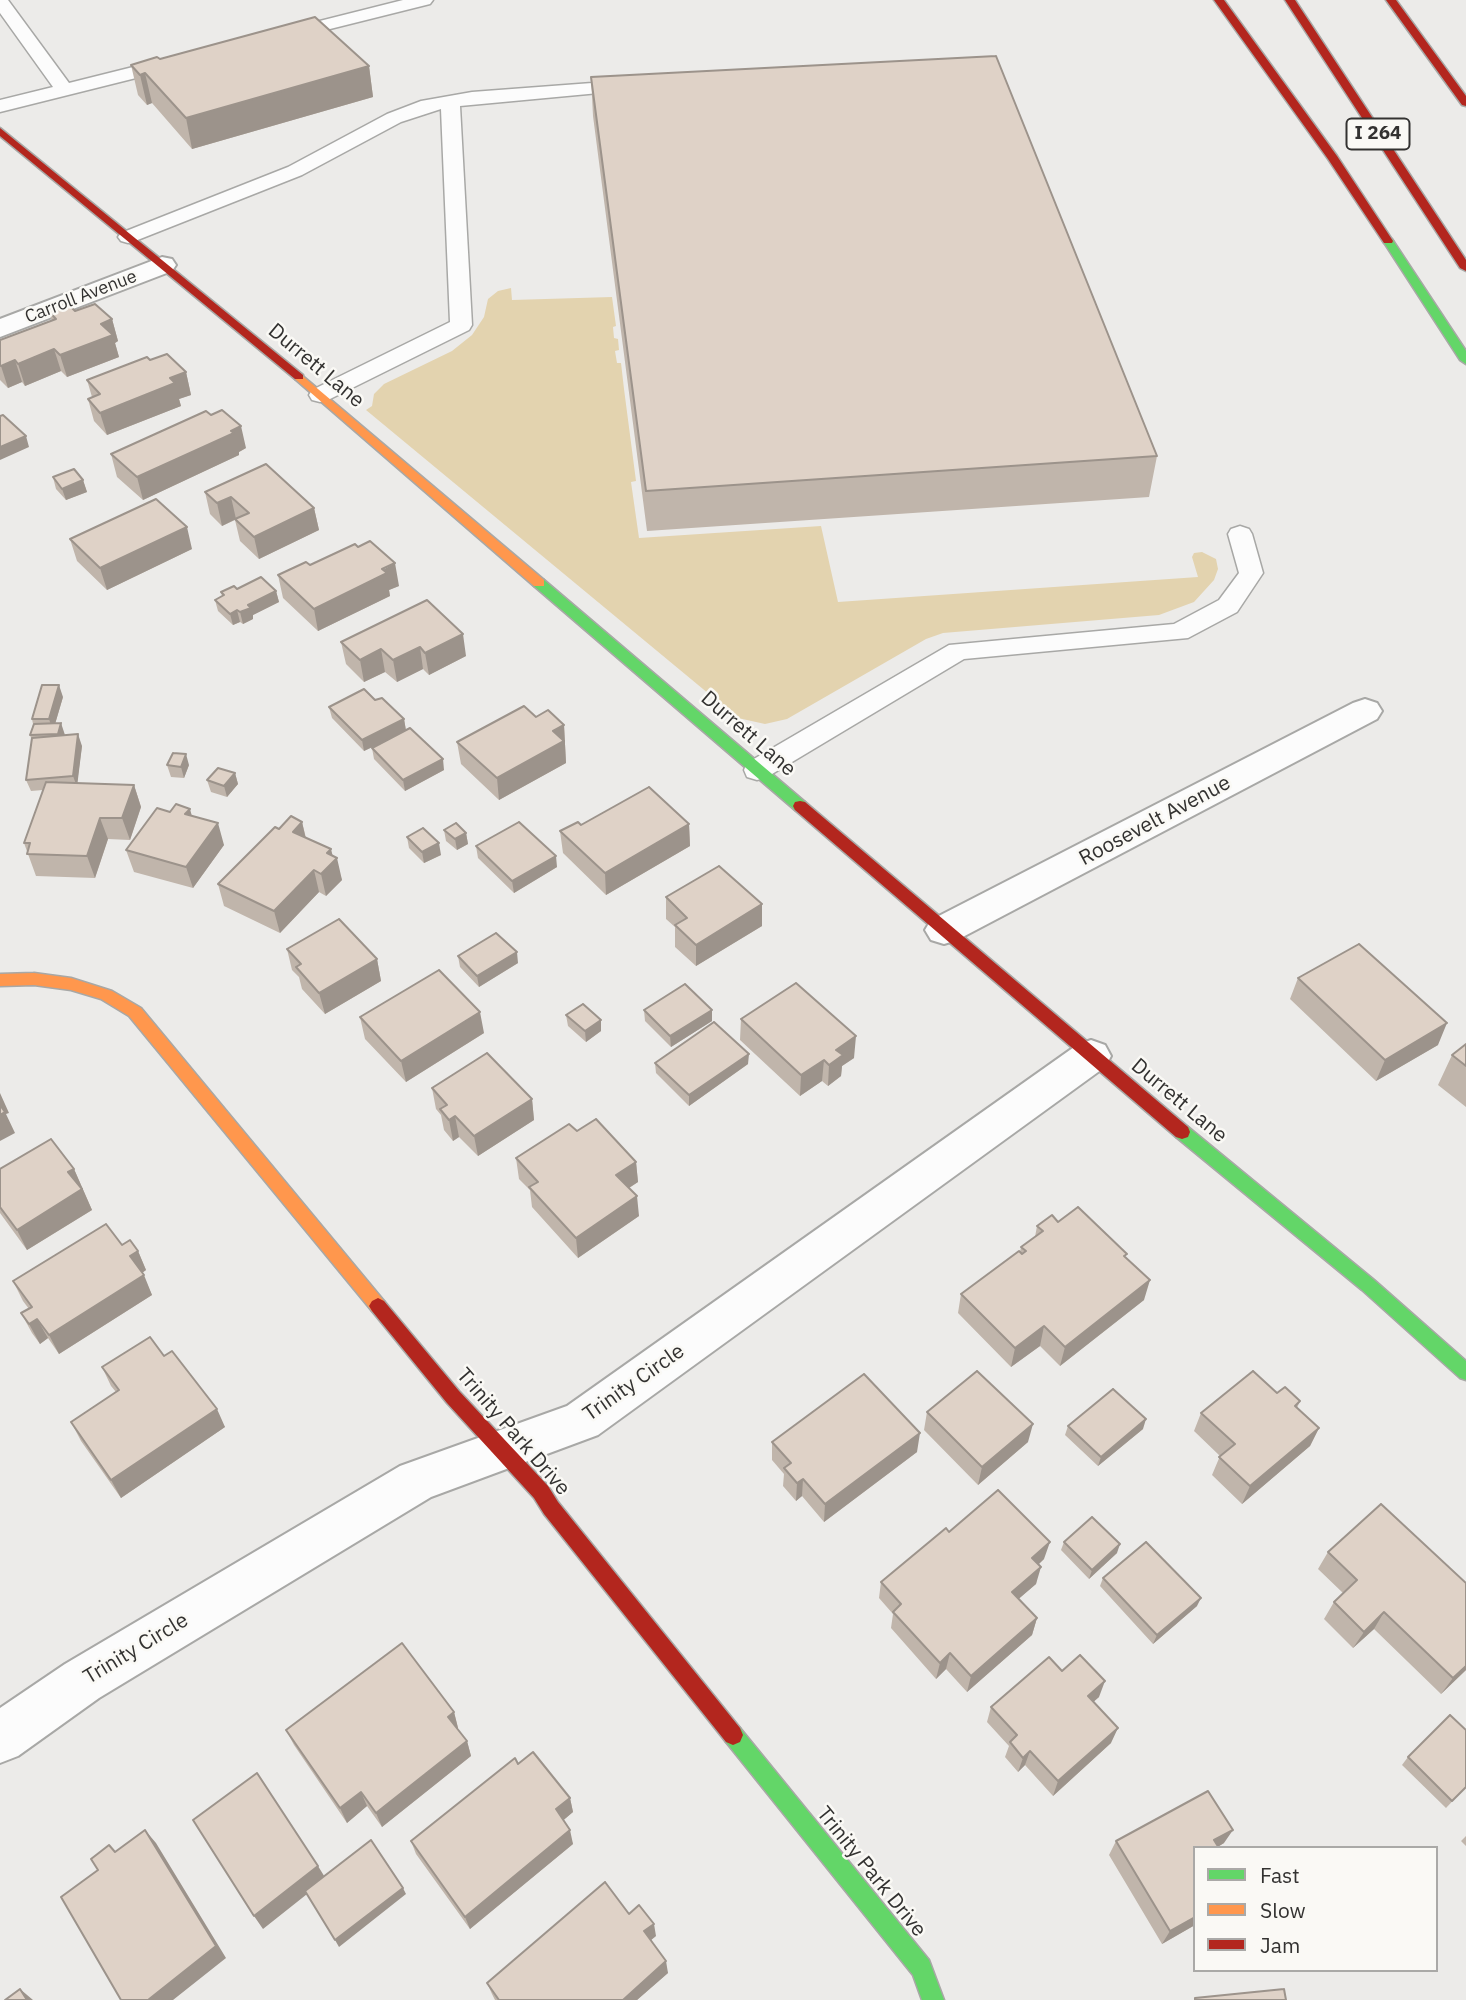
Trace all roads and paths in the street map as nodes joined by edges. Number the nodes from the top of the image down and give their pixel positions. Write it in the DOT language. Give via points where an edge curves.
graph roads {
  1 [pos="424,0"];
  2 [pos="1219,0"];
  3 [pos="1290,0"];
  4 [pos="1391,0"];
  5 [pos="0,1"];
  6 [pos="264,40"];
  7 [pos="185,60"];
  8 [pos="592,89"];
  9 [pos="65,90"];
  10 [pos="450,102"];
  11 [pos="1466,103"];
  12 [pos="0,106"];
  13 [pos="0,131"];
  14 [pos="128,237"];
  15 [pos="162,265"];
  16 [pos="1466,268"];
  17 [pos="0,329"];
  18 [pos="1466,360"];
  19 [pos="320,395"];
  20 [pos="1240,534"];
  21 [pos="1365,711"];
  22 [pos="757,770"];
  23 [pos="944,930"];
  24 [pos="0,980"];
  25 [pos="1091,1056"];
  26 [pos="1466,1372"];
  27 [pos="502,1450"];
  28 [pos="0,1738"];
  29 [pos="933,2000"];
  1 -- 6 [label="lane"];
  2 -- 18 [label="main road" via="1333,158"];
  3 -- 16 [label="main road, I 264"];
  4 -- 11 [label="main road"];
  5 -- 9 [label="lane"];
  7 -- 9 [label="lane"];
  8 -- 10 [label="lane"];
  9 -- 12 [label="lane"];
  10 -- 14 [label="lane" via="394,118 295,170"];
  10 -- 19 [label="lane" via="461,325"];
  13 -- 14 [label="main road, Durrett Lane"];
  14 -- 15 [label="main road, Durrett Lane"];
  15 -- 17 [label="street, Carroll Avenue"];
  15 -- 19 [label="main road, Durrett Lane"];
  19 -- 22 [label="main road, Durrett Lane"];
  20 -- 22 [label="lane" via="1251,573 1228,606 1180,632 958,651"];
  21 -- 23 [label="street, Roosevelt Avenue"];
  22 -- 23 [label="main road, Durrett Lane"];
  23 -- 25 [label="main road, Durrett Lane"];
  24 -- 27 [label="main road, Trinity Park Drive" via="71,984 106,995 135,1012"];
  25 -- 26 [label="main road, Durrett Lane"];
  25 -- 27 [label="street, Trinity Circle" via="582,1421"];
  27 -- 28 [label="street, Trinity Circle" via="416,1481 82,1681"];
  27 -- 29 [label="main road, Trinity Park Drive" via="541,1492 921,1968"];
}
